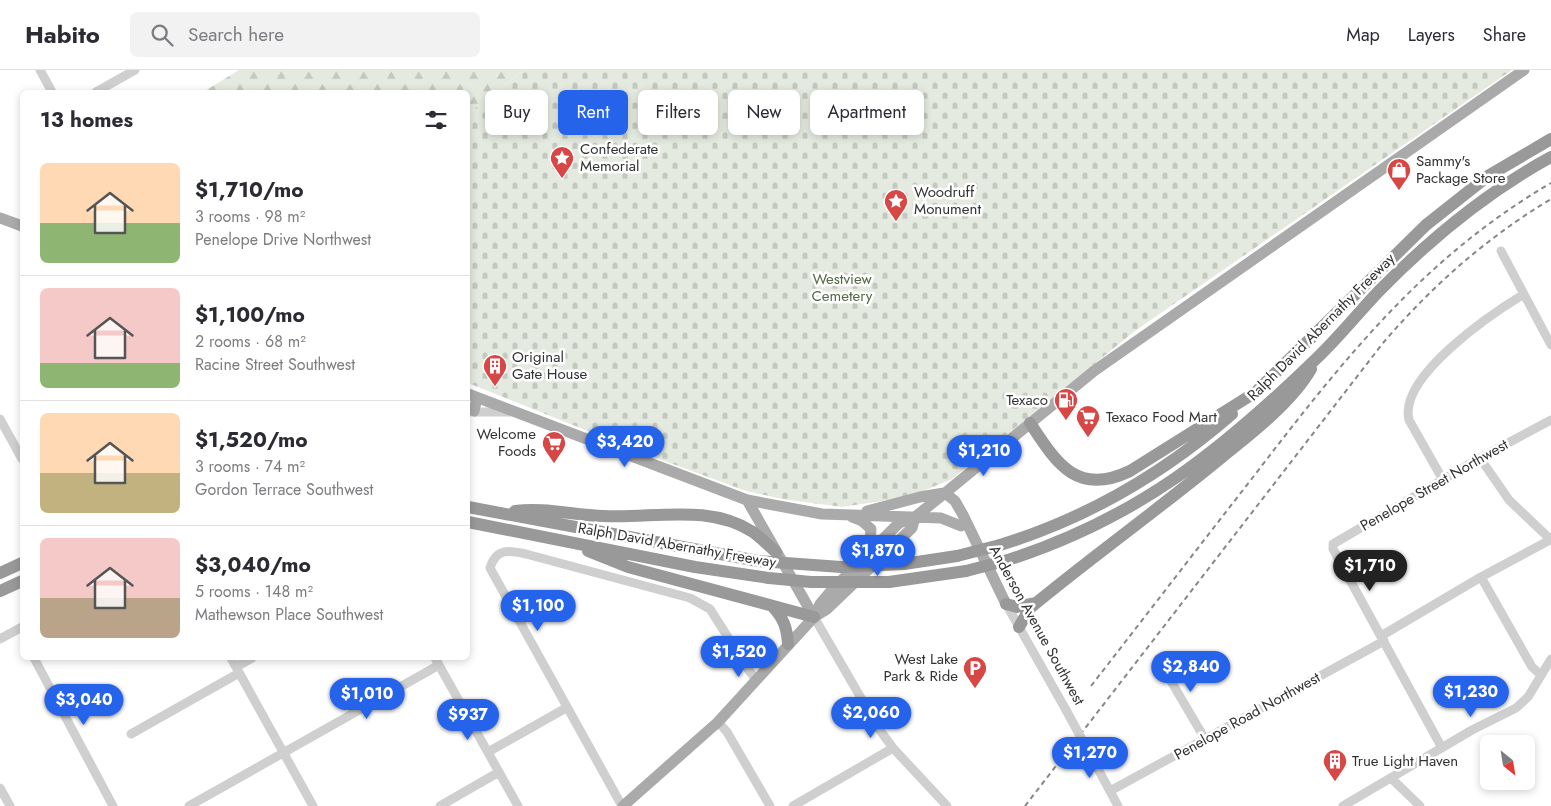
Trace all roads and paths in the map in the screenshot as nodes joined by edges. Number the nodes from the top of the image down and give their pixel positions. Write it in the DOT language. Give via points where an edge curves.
graph roads {
  1 [pos="40,70"];
  2 [pos="135,70"];
  3 [pos="1524,70"];
  4 [pos="51,90"];
  5 [pos="100,90"];
  6 [pos="1551,140"];
  7 [pos="1551,157"];
  8 [pos="0,218"];
  9 [pos="20,225"];
  10 [pos="1501,251"];
  11 [pos="1524,294"];
  12 [pos="1551,345"];
  13 [pos="1318,357"];
  14 [pos="1256,392"];
  15 [pos="472,396"];
  16 [pos="471,411"];
  17 [pos="513,412"];
  18 [pos="0,419"];
  19 [pos="1551,420"];
  20 [pos="1030,423"];
  21 [pos="20,455"];
  22 [pos="1480,458"];
  23 [pos="1443,480"];
  24 [pos="945,493"];
  25 [pos="747,500"];
  26 [pos="470,507"];
  27 [pos="504,513"];
  28 [pos="849,516"];
  29 [pos="915,516"];
  30 [pos="941,518"];
  31 [pos="470,522"];
  32 [pos="961,526"];
  33 [pos="972,538"];
  34 [pos="1551,540"];
  35 [pos="562,541"];
  36 [pos="776,552"];
  37 [pos="869,552"];
  38 [pos="20,564"];
  39 [pos="0,573"];
  40 [pos="1481,577"];
  41 [pos="20,582"];
  42 [pos="798,589"];
  43 [pos="0,590"];
  44 [pos="832,591"];
  45 [pos="1035,603"];
  46 [pos="1006,604"];
  47 [pos="773,607"];
  48 [pos="814,618"];
  49 [pos="1019,627"];
  50 [pos="20,631"];
  51 [pos="1382,638"];
  52 [pos="0,640"];
  53 [pos="788,644"];
  54 [pos="1158,659"];
  55 [pos="1551,659"];
  56 [pos="35,660"];
  57 [pos="232,660"];
  58 [pos="250,660"];
  59 [pos="437,661"];
  60 [pos="238,670"];
  61 [pos="1541,675"];
  62 [pos="756,678"];
  63 [pos="566,708"];
  64 [pos="718,722"];
  65 [pos="130,734"];
  66 [pos="1205,739"];
  67 [pos="892,748"];
  68 [pos="1442,748"];
  69 [pos="488,752"];
  70 [pos="284,754"];
  71 [pos="499,772"];
  72 [pos="1391,778"];
  73 [pos="0,788"];
  74 [pos="1110,791"];
  75 [pos="10,806"];
  76 [pos="113,806"];
  77 [pos="189,806"];
  78 [pos="313,806"];
  79 [pos="440,806"];
  80 [pos="518,806"];
  81 [pos="622,806"];
  82 [pos="770,806"];
  83 [pos="793,806"];
  84 [pos="947,806"];
  85 [pos="1118,806"];
  86 [pos="1343,806"];
  87 [pos="1420,806"];
  1 -- 4 [label="street"];
  2 -- 5 [label="street"];
  3 -- 20 [label="main road" via="1134,341"];
  6 -- 14 [label="highway" via="1488,176 1426,225"];
  7 -- 13 [label="highway, Ralph David Abernathy Freeway" via="1503,186 1446,229 1380,291"];
  8 -- 9 [label="main road"];
  10 -- 11 [label="street"];
  11 -- 12 [label="street"];
  11 -- 23 [label="street" via="1489,315 1460,338 1432,367 1408,402 1408,420"];
  13 -- 35 [label="highway, Ralph David Abernathy Freeway, bridge" via="1218,447 1159,491 1092,528 1008,560 966,571 888,582 811,582 695,567"];
  13 -- 45 [label="highway" via="1304,381 1257,428"];
  14 -- 20 [label="highway" via="1136,467 1109,478 1083,477 1058,464"];
  14 -- 27 [label="highway, Ralph David Abernathy Freeway, bridge" via="1201,440 1136,487 1065,523 957,556 904,564 841,567 758,560"];
  15 -- 16 [label="main road"];
  15 -- 17 [label="main road"];
  16 -- 17 [label="street"];
  17 -- 25 [label="main road"];
  18 -- 21 [label="street"];
  19 -- 22 [label="street, Penelope Street Northwest"];
  20 -- 24 [label="main road"];
  22 -- 23 [label="street, Penelope Street Northwest"];
  22 -- 34 [label="street" via="1509,500"];
  23 -- 51 [label="street, Penelope Street Northwest" via="1335,542 1333,550"];
  24 -- 28 [label="main road"];
  24 -- 29 [label="main road"];
  24 -- 32 [label="main road, Anderson Avenue Southwest"];
  24 -- 33 [label="main road, Anderson Avenue Southwest" via="955,501"];
  25 -- 28 [label="main road" via="792,510"];
  25 -- 36 [label="main road"];
  26 -- 27 [label="highway, Ralph David Abernathy Freeway"];
  27 -- 36 [label="highway" via="533,509 614,517 700,515 742,526"];
  28 -- 29 [label="main road"];
  28 -- 37 [label="main road" via="871,529"];
  29 -- 30 [label="main road"];
  29 -- 37 [label="main road" via="899,523"];
  29 -- 48 [label="main road" via="912,528"];
  30 -- 32 [label="main road"];
  30 -- 48 [label="main road" via="929,522 908,538 830,612"];
  31 -- 35 [label="highway, Ralph David Abernathy Freeway"];
  32 -- 33 [label="main road, Anderson Avenue Southwest"];
  33 -- 46 [label="main road, Anderson Avenue Southwest"];
  34 -- 40 [label="street, Penelope Road Northwest"];
  35 -- 47 [label="highway" via="628,567"];
  36 -- 42 [label="main road"];
  37 -- 44 [label="main road"];
  38 -- 39 [label="highway"];
  40 -- 51 [label="street, Penelope Road Northwest"];
  40 -- 61 [label="street" via="1532,667"];
  41 -- 43 [label="highway"];
  42 -- 44 [label="main road" via="812,596"];
  42 -- 48 [label="main road"];
  44 -- 48 [label="main road" via="820,604"];
  45 -- 46 [label="highway" via="1017,607"];
  45 -- 49 [label="highway"];
  46 -- 49 [label="street, Anderson Avenue Southwest"];
  47 -- 48 [label="highway"];
  47 -- 53 [label="highway" via="786,627"];
  48 -- 53 [label="main road"];
  48 -- 67 [label="street"];
  49 -- 74 [label="street, Anderson Avenue Southwest, bridge"];
  50 -- 52 [label="street"];
  51 -- 66 [label="street, Penelope Road Northwest"];
  51 -- 68 [label="street"];
  53 -- 62 [label="main road"];
  54 -- 66 [label="street"];
  55 -- 61 [label="street"];
  56 -- 76 [label="street"];
  57 -- 60 [label="street"];
  58 -- 60 [label="street"];
  59 -- 69 [label="street"];
  59 -- 70 [label="street"];
  60 -- 65 [label="street"];
  60 -- 70 [label="street"];
  61 -- 68 [label="street" via="1516,708"];
  62 -- 63 [label="street" via="710,609 690,598 514,551 501,552 490,568"];
  62 -- 64 [label="main road"];
  63 -- 69 [label="street"];
  63 -- 81 [label="street"];
  64 -- 81 [label="main road"];
  64 -- 82 [label="street"];
  66 -- 74 [label="street, Penelope Road Northwest"];
  67 -- 83 [label="street"];
  67 -- 84 [label="street"];
  68 -- 72 [label="street"];
  69 -- 71 [label="street"];
  70 -- 77 [label="street"];
  70 -- 78 [label="street"];
  71 -- 79 [label="street"];
  71 -- 80 [label="street"];
  72 -- 86 [label="street"];
  72 -- 87 [label="street"];
  73 -- 75 [label="street"];
  74 -- 85 [label="street, Anderson Avenue Southwest"];
}
